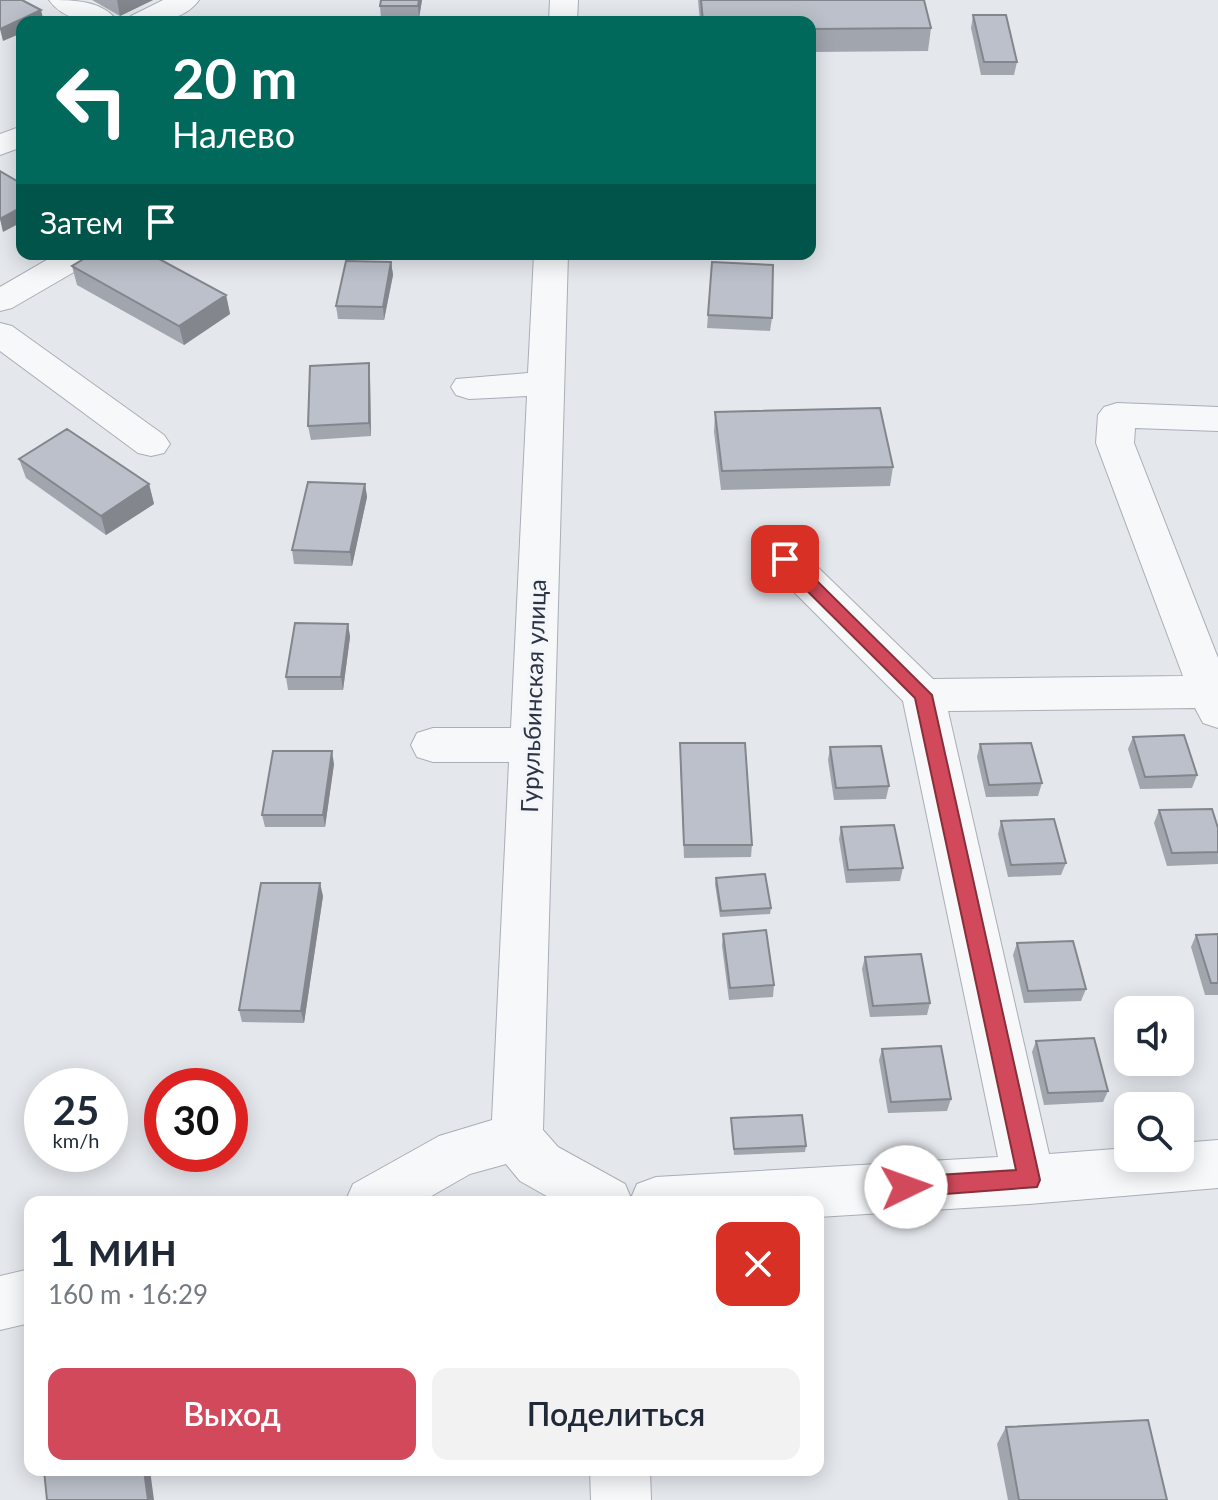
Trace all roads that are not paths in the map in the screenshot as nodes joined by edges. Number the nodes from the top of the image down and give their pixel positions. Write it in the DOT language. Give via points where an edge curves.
graph roads {
  1 [pos="63,0"];
  2 [pos="185,0"];
  3 [pos="93,16"];
  4 [pos="153,16"];
  5 [pos="71,260"];
  6 [pos="551,260"];
  7 [pos="0,301"];
  8 [pos="0,334"];
  9 [pos="545,384"];
  10 [pos="469,387"];
  11 [pos="1218,419"];
  12 [pos="151,444"];
  13 [pos="785,559"];
  14 [pos="923,695"];
  15 [pos="1215,699"];
  16 [pos="433,745"];
  17 [pos="532,745"];
  18 [pos="517,1137"];
  19 [pos="1218,1164"];
  20 [pos="1029,1180"];
  21 [pos="383,1196"];
  22 [pos="595,1196"];
  23 [pos="758,1196"];
  24 [pos="24,1297"];
  25 [pos="0,1303"];
  26 [pos="620,1476"];
  27 [pos="621,1500"];
  1 -- 3 [label="street"];
  2 -- 4 [label="street"];
  5 -- 7 [label="street"];
  6 -- 9 [label="street, Гурульбинская улица"];
  8 -- 12 [label="street"];
  9 -- 10 [label="street"];
  9 -- 17 [label="street, Гурульбинская улица"];
  11 -- 15 [label="street" via="1117,415 1115,443"];
  13 -- 14 [label="street"];
  14 -- 15 [label="street"];
  14 -- 20 [label="street"];
  16 -- 17 [label="street"];
  17 -- 18 [label="street, Гурульбинская улица"];
  18 -- 21 [label="street" via="458,1153"];
  18 -- 22 [label="street" via="539,1164"];
  19 -- 20 [label="street"];
  20 -- 23 [label="street"];
  24 -- 25 [label="street"];
  26 -- 27 [label="street"];
}
